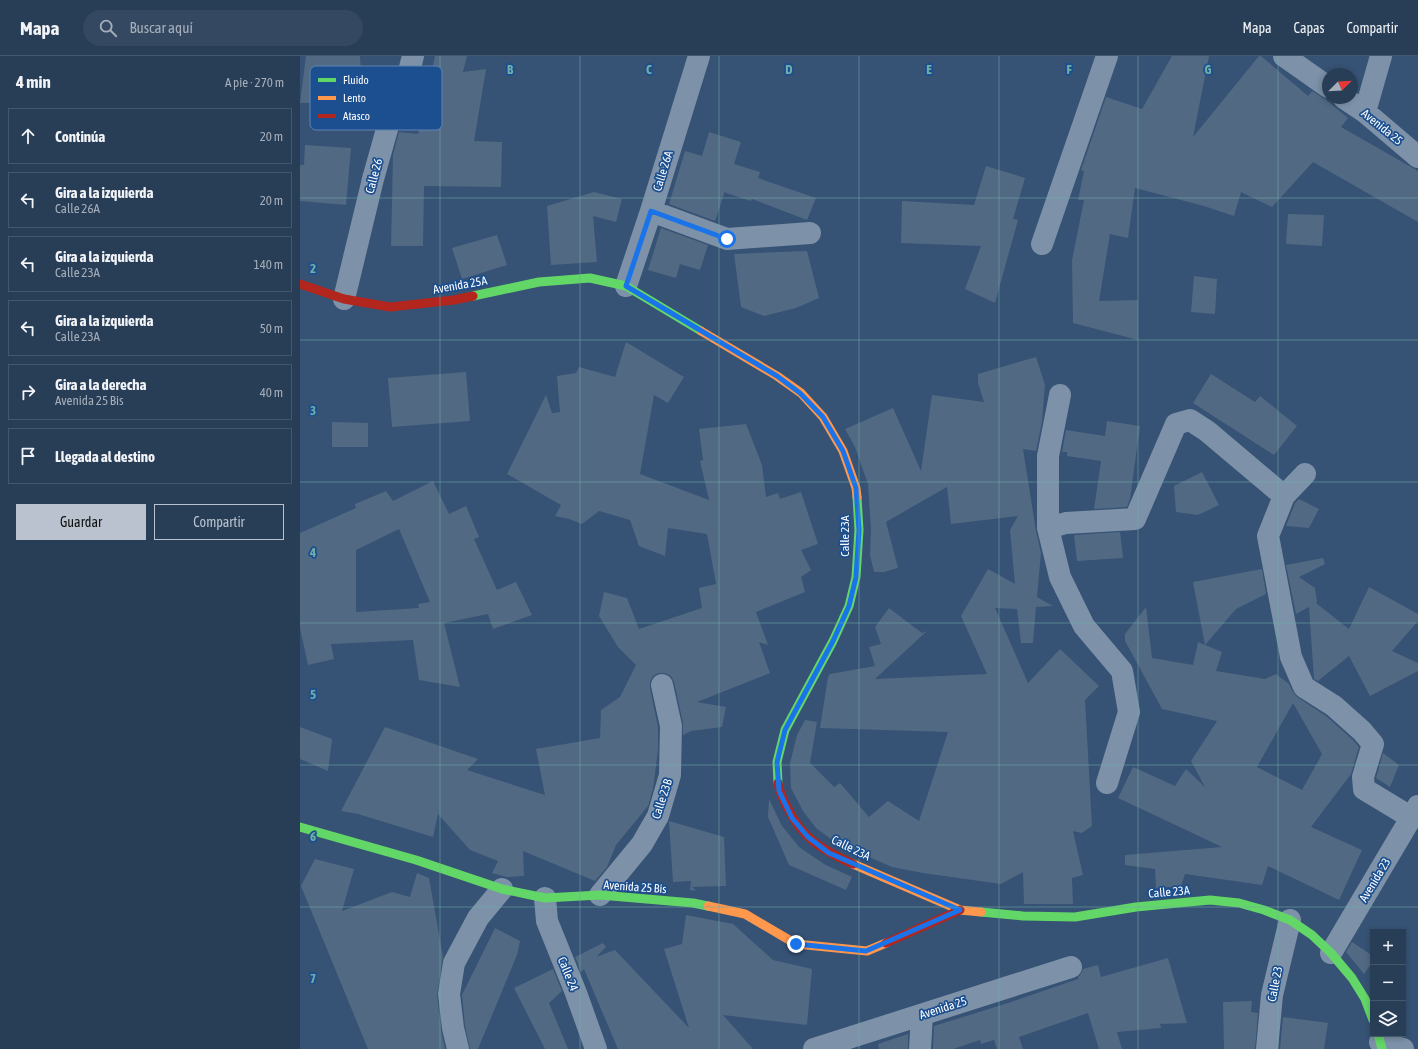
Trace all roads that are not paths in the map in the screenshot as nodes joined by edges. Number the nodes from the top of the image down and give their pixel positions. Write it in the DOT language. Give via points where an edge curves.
graph roads {
  1 [pos="413,56"];
  2 [pos="699,56"];
  3 [pos="1107,56"];
  4 [pos="1284,56"];
  5 [pos="1381,56"];
  6 [pos="410,66"];
  7 [pos="1322,83"];
  8 [pos="1353,104"];
  9 [pos="1365,112"];
  10 [pos="387,130"];
  11 [pos="1418,157"];
  12 [pos="651,211"];
  13 [pos="810,233"];
  14 [pos="1042,244"];
  15 [pos="300,284"];
  16 [pos="626,286"];
  17 [pos="344,299"];
  18 [pos="1060,395"];
  19 [pos="1304,474"];
  20 [pos="1284,496"];
  21 [pos="1048,528"];
  22 [pos="662,685"];
  23 [pos="1106,783"];
  24 [pos="1415,812"];
  25 [pos="300,827"];
  26 [pos="502,889"];
  27 [pos="600,895"];
  28 [pos="545,898"];
  29 [pos="960,910"];
  30 [pos="1290,920"];
  31 [pos="1330,953"];
  32 [pos="1071,967"];
  33 [pos="1370,1012"];
  34 [pos="922,1015"];
  35 [pos="1380,1042"];
  36 [pos="458,1049"];
  37 [pos="596,1049"];
  38 [pos="814,1049"];
  39 [pos="920,1049"];
  40 [pos="1267,1049"];
  41 [pos="1403,1049"];
  1 -- 6 [label="street, Calle 26"];
  2 -- 12 [label="street, Calle 26A"];
  3 -- 14 [label="street"];
  4 -- 7 [label="street"];
  5 -- 9 [label="street"];
  8 -- 9 [label="street, Avenida 25"];
  9 -- 11 [label="street, Avenida 25"];
  10 -- 17 [label="street, Calle 26"];
  12 -- 13 [label="street" via="727,239"];
  12 -- 16 [label="street, Calle 26A"];
  15 -- 17 [label="main road, Avenida 25A"];
  16 -- 17 [label="main road, Avenida 25A" via="590,278 539,282 454,300 390,307"];
  16 -- 29 [label="main road, Calle 23A" via="777,376 800,393 823,417 843,451 856,488 859,530 856,577 849,606 833,641 785,730 777,762 779,791 792,818 808,837 829,853"];
  18 -- 21 [label="street" via="1048,456"];
  19 -- 20 [label="street"];
  20 -- 21 [label="street" via="1207,431 1190,420 1176,424 1135,519 1066,523"];
  20 -- 24 [label="street" via="1268,536 1291,657 1304,687 1334,706 1362,730 1373,744 1363,777 1364,789"];
  21 -- 23 [label="street" via="1060,578 1084,626 1122,671 1129,712"];
  22 -- 27 [label="street, Calle 23B" via="671,726 670,775 658,816 642,844"];
  24 -- 31 [label="street, Avenida 23"];
  25 -- 26 [label="main road, Avenida 25 Bis" via="416,860"];
  26 -- 28 [label="main road, Avenida 25 Bis"];
  26 -- 36 [label="street" via="478,918 454,963 449,994"];
  27 -- 28 [label="main road, Avenida 25 Bis"];
  27 -- 29 [label="main road, Avenida 25 Bis" via="693,903 745,914 796,944 866,951"];
  28 -- 37 [label="street, Calle 24" via="547,921"];
  29 -- 30 [label="main road, Calle 23A" via="1023,916 1076,917 1136,906 1210,900 1239,903"];
  30 -- 31 [label="main road, Calle 23A" via="1312,935"];
  30 -- 40 [label="street, Calle 23" via="1272,995"];
  31 -- 33 [label="main road, Calle 23A" via="1352,978"];
  32 -- 34 [label="street, Avenida 25"];
  34 -- 38 [label="street, Avenida 25"];
  34 -- 39 [label="street"];
  35 -- 41 [label="street"];
}
